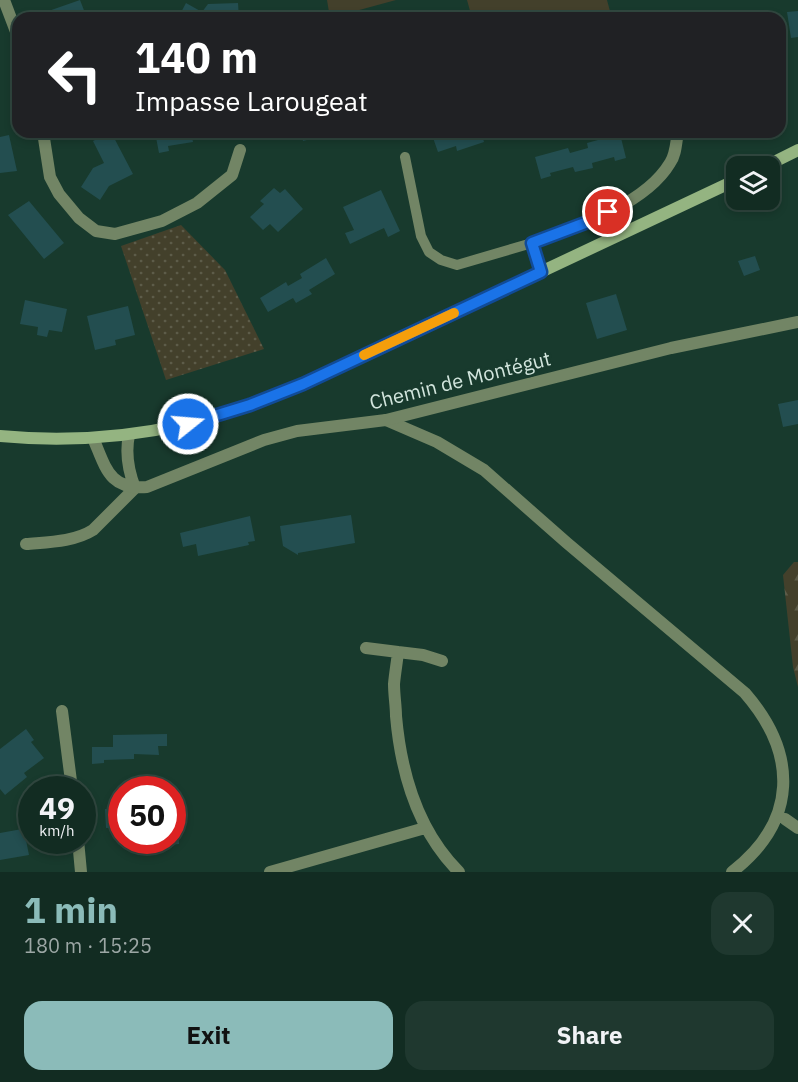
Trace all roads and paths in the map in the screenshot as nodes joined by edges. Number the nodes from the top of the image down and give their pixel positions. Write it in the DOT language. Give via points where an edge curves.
graph roads {
  1 [pos="4,0"];
  2 [pos="12,21"];
  3 [pos="44,138"];
  4 [pos="677,138"];
  5 [pos="240,150"];
  6 [pos="798,150"];
  7 [pos="405,157"];
  8 [pos="780,159"];
  9 [pos="726,185"];
  10 [pos="532,243"];
  11 [pos="541,272"];
  12 [pos="798,322"];
  13 [pos="386,420"];
  14 [pos="129,435"];
  15 [pos="0,436"];
  16 [pos="93,438"];
  17 [pos="135,488"];
  18 [pos="26,544"];
  19 [pos="366,648"];
  20 [pos="398,652"];
  21 [pos="442,661"];
  22 [pos="62,711"];
  23 [pos="70,776"];
  24 [pos="785,819"];
  25 [pos="425,828"];
  26 [pos="798,828"];
  27 [pos="79,854"];
  28 [pos="81,872"];
  29 [pos="270,872"];
  30 [pos="459,872"];
  31 [pos="732,872"];
  1 -- 2 [label="street"];
  3 -- 5 [label="street" via="50,177 59,194 96,231 115,234 162,221 197,203 232,175"];
  4 -- 10 [label="street" via="671,162 638,195 593,220"];
  6 -- 8 [label="main road"];
  7 -- 10 [label="lane" via="421,236 429,252 457,265"];
  9 -- 11 [label="main road"];
  10 -- 11 [label="street"];
  11 -- 14 [label="main road" via="250,405 188,424"];
  12 -- 13 [label="street, Chemin de Montégut" via="671,348"];
  13 -- 17 [label="street, Chemin de Montégut" via="297,430 161,483"];
  13 -- 24 [label="street" via="437,442 484,470 745,693 768,716 786,743 795,772 792,802"];
  14 -- 16 [label="main road"];
  14 -- 17 [label="street" via="127,462"];
  15 -- 16 [label="main road"];
  16 -- 17 [label="street" via="114,480"];
  17 -- 18 [label="street" via="85,535"];
  19 -- 20 [label="street"];
  20 -- 21 [label="street"];
  20 -- 25 [label="street" via="394,685 399,747"];
  22 -- 23 [label="street"];
  24 -- 26 [label="street"];
  24 -- 31 [label="street" via="760,852"];
  25 -- 29 [label="street"];
  25 -- 30 [label="street"];
  27 -- 28 [label="street"];
}
